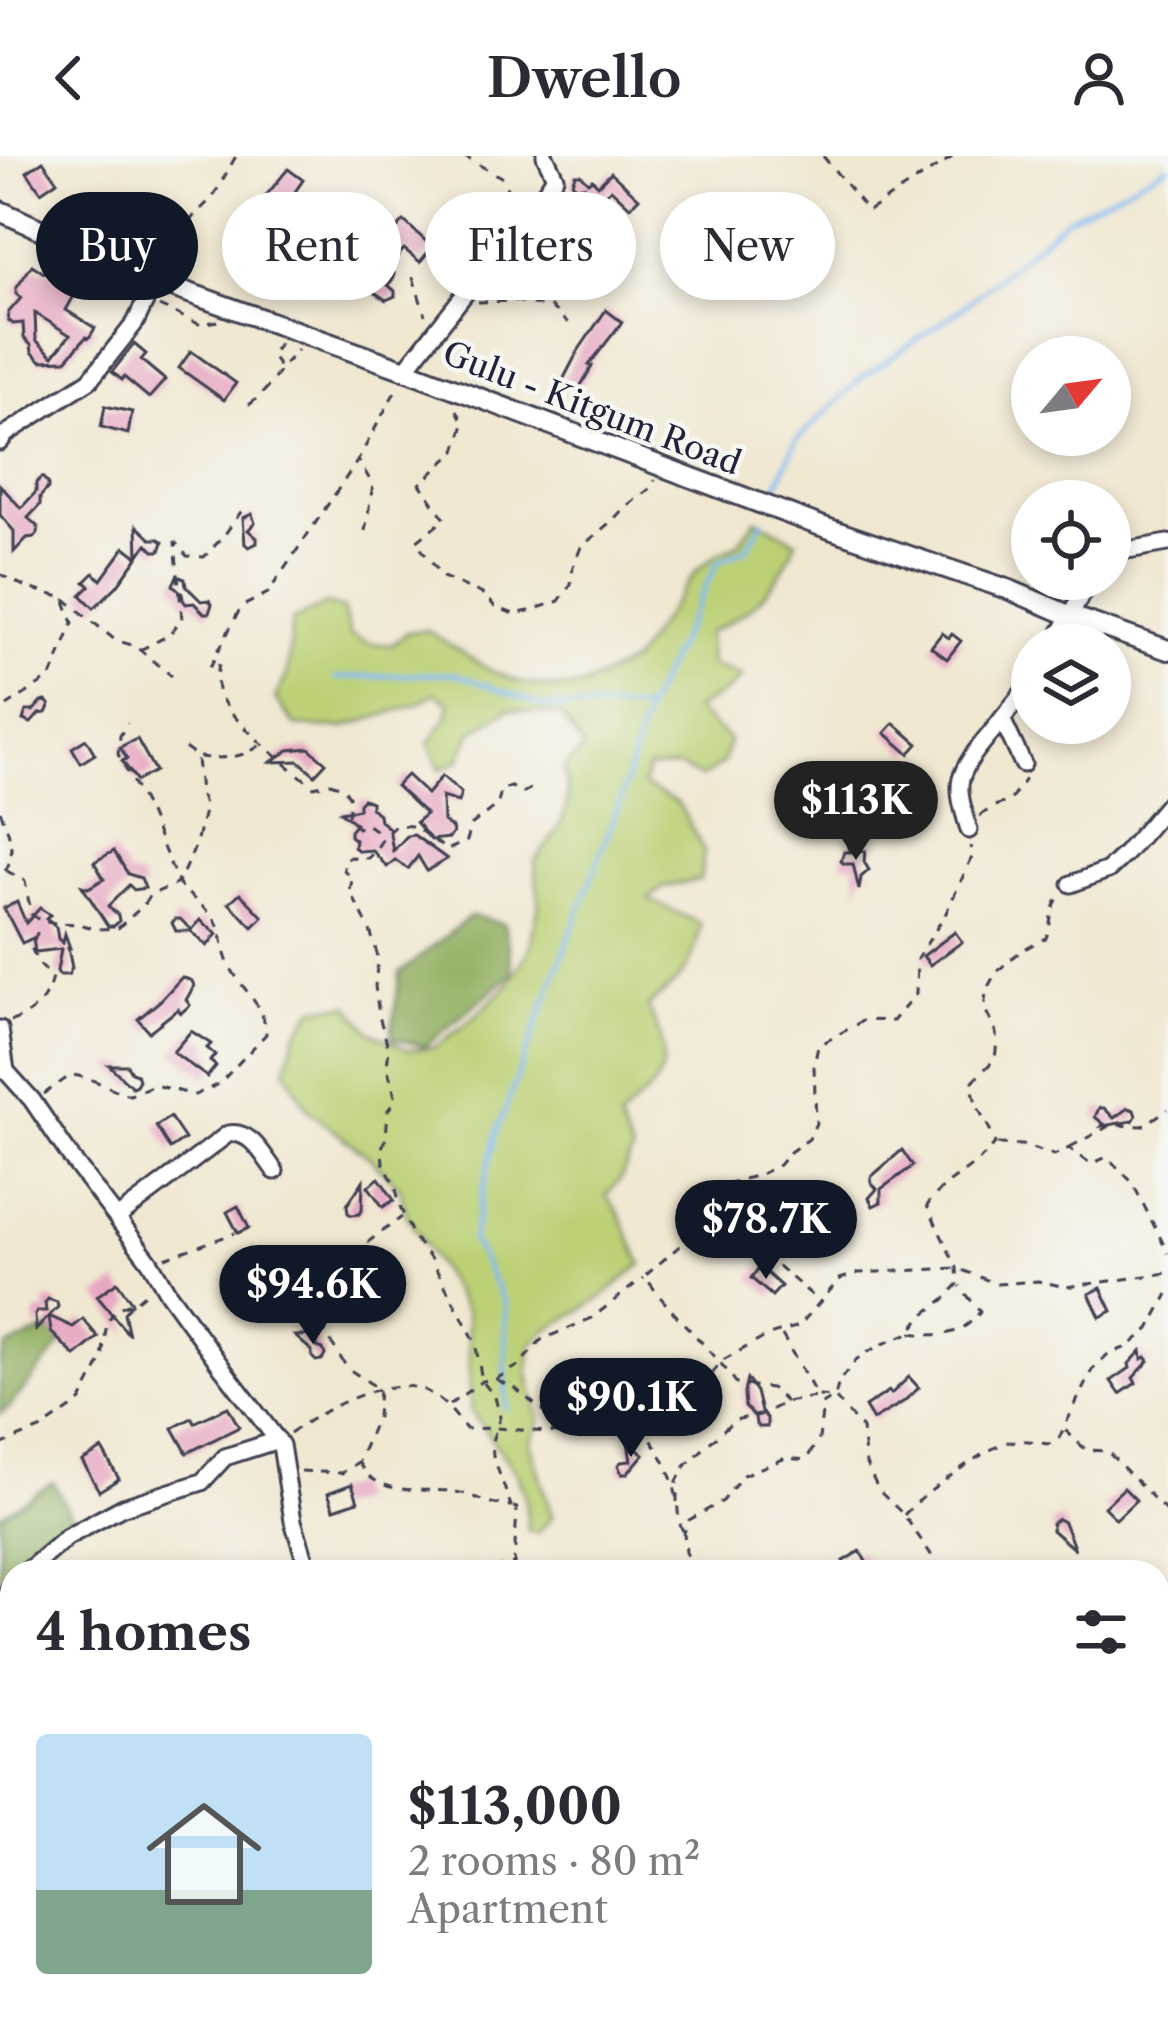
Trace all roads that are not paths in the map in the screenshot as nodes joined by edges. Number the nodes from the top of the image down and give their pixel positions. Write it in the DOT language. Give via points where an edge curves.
graph roads {
  1 [pos="544,156"];
  2 [pos="0,211"];
  3 [pos="36,227"];
  4 [pos="198,296"];
  5 [pos="145,300"];
  6 [pos="405,370"];
  7 [pos="0,442"];
  8 [pos="1168,543"];
  9 [pos="1131,549"];
  10 [pos="1079,600"];
  11 [pos="1071,616"];
  12 [pos="1066,624"];
  13 [pos="1168,650"];
  14 [pos="1011,708"];
  15 [pos="1002,719"];
  16 [pos="1024,772"];
  17 [pos="1168,804"];
  18 [pos="969,830"];
  19 [pos="1071,884"];
  20 [pos="0,1027"];
  21 [pos="274,1171"];
  22 [pos="117,1218"];
  23 [pos="278,1440"];
  24 [pos="40,1560"];
  25 [pos="305,1560"];
  1 -- 6 [label="street" via="555,177"];
  2 -- 3 [label="main road, Gulu - Kitgum Road"];
  4 -- 6 [label="main road, Gulu - Kitgum Road"];
  5 -- 7 [label="street" via="90,380"];
  6 -- 11 [label="main road, Gulu - Kitgum Road"];
  8 -- 9 [label="street"];
  10 -- 11 [label="street"];
  11 -- 12 [label="street"];
  11 -- 13 [label="main road, Gulu - Kitgum Road"];
  14 -- 15 [label="street"];
  15 -- 16 [label="street"];
  15 -- 18 [label="street" via="962,778"];
  17 -- 19 [label="street" via="1108,870"];
  20 -- 22 [label="street" via="6,1071"];
  21 -- 22 [label="street" via="250,1138 228,1134"];
  22 -- 23 [label="street"];
  23 -- 24 [label="street" via="225,1457 202,1482 123,1507"];
  23 -- 25 [label="street"];
}
